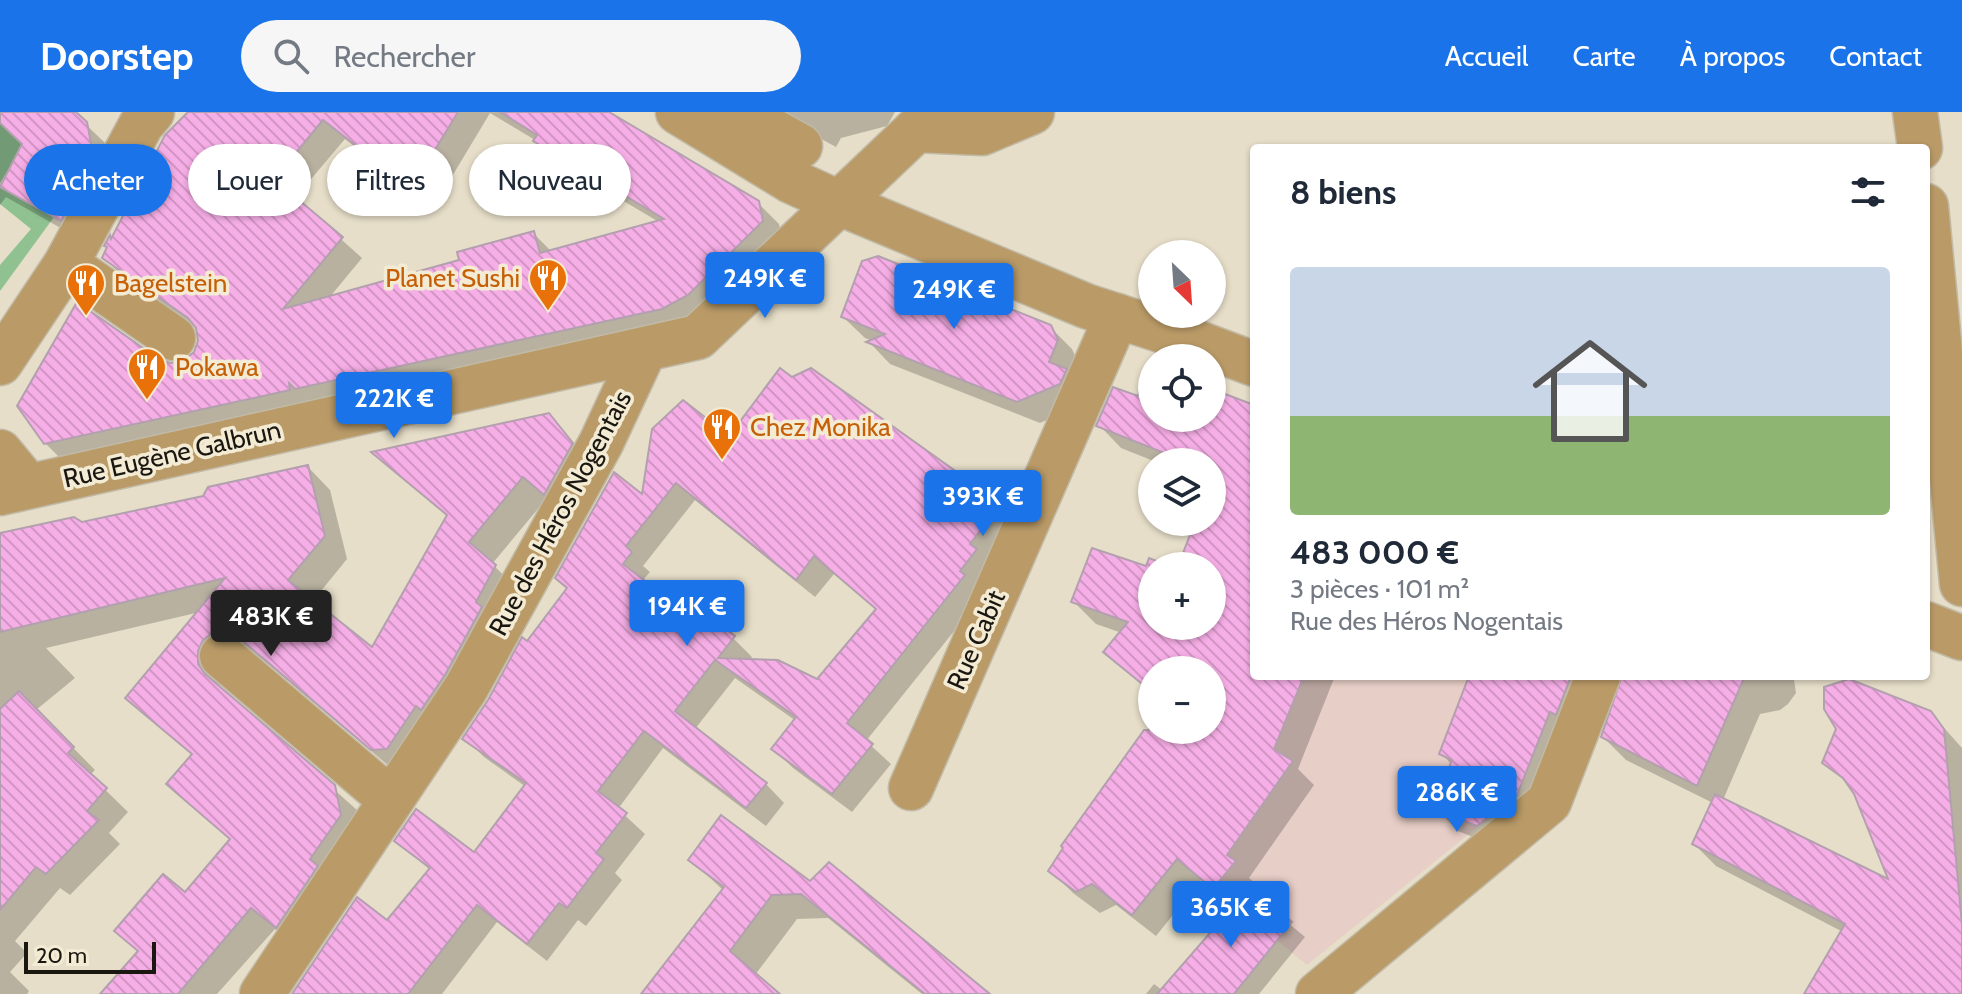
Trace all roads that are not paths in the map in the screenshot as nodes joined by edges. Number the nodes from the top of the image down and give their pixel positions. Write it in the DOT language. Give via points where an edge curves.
graph roads {
  1 [pos="678,112"];
  2 [pos="739,112"];
  3 [pos="1032,112"];
  4 [pos="1915,112"];
  5 [pos="140,116"];
  6 [pos="927,121"];
  7 [pos="1919,144"];
  8 [pos="800,146"];
  9 [pos="839,203"];
  10 [pos="1930,248"];
  11 [pos="66,264"];
  12 [pos="1117,316"];
  13 [pos="173,338"];
  14 [pos="644,351"];
  15 [pos="0,363"];
  16 [pos="1250,363"];
  17 [pos="0,452"];
  18 [pos="14,490"];
  19 [pos="1962,584"];
  20 [pos="1930,626"];
  21 [pos="1962,638"];
  22 [pos="222,656"];
  23 [pos="1596,680"];
  24 [pos="911,788"];
  25 [pos="391,800"];
  26 [pos="262,994"];
  27 [pos="1318,994"];
  1 -- 9 [label="street" via="791,181"];
  2 -- 8 [label="street"];
  3 -- 6 [label="street" via="982,133"];
  4 -- 7 [label="street"];
  5 -- 11 [label="street"];
  6 -- 9 [label="street"];
  9 -- 12 [label="street"];
  9 -- 14 [label="street" via="698,337"];
  10 -- 19 [label="street"];
  11 -- 13 [label="street"];
  11 -- 15 [label="street"];
  12 -- 16 [label="street"];
  12 -- 24 [label="street, Rue Cabit"];
  14 -- 18 [label="street, Rue Eugène Galbrun"];
  14 -- 25 [label="street, Rue des Héros Nogentais" via="601,443 466,688"];
  17 -- 18 [label="street, Rue Eugène Galbrun"];
  20 -- 21 [label="street"];
  22 -- 25 [label="street"];
  23 -- 27 [label="street" via="1549,802"];
  25 -- 26 [label="street, Rue des Héros Nogentais"];
}
